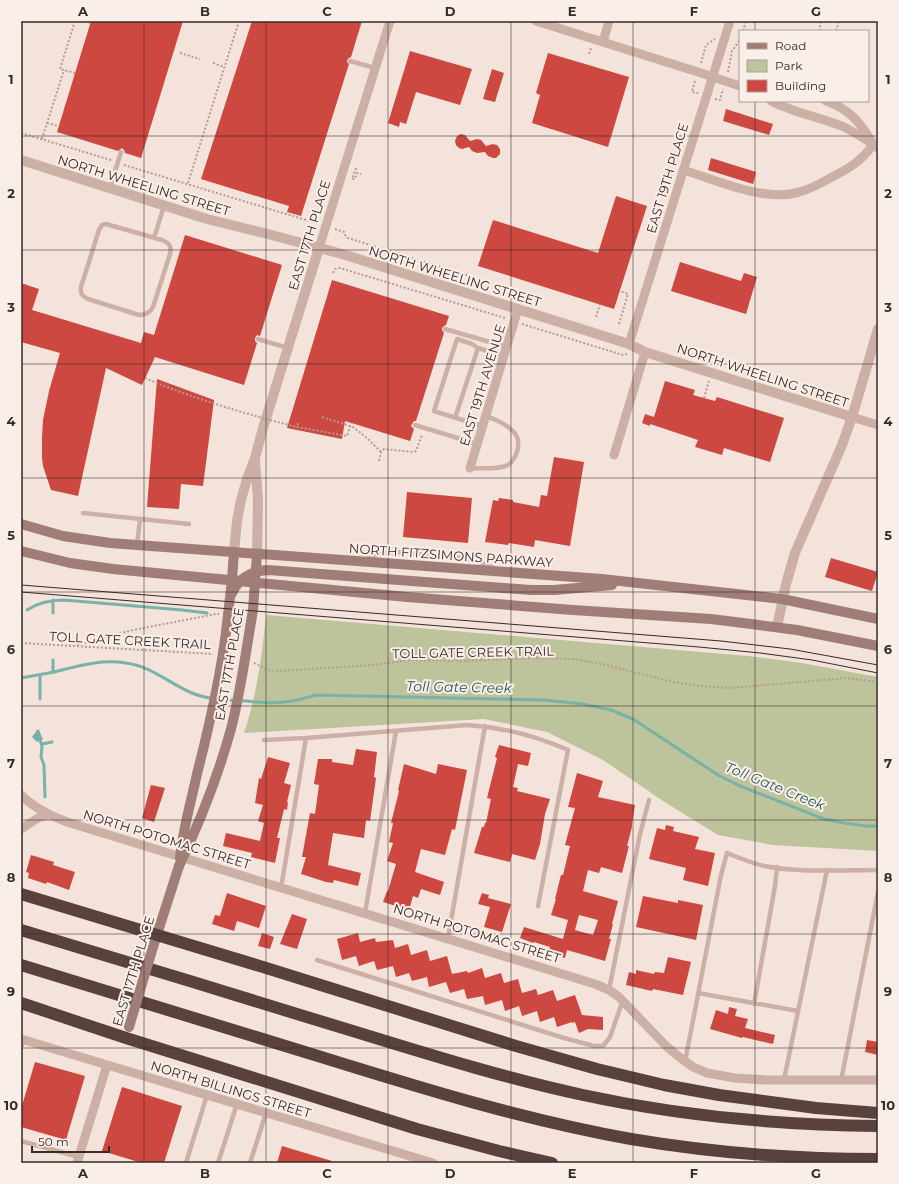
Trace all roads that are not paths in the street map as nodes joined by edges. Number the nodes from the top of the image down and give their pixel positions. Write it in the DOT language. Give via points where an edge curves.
graph roads {
  1 [pos="390,21"];
  2 [pos="536,21"];
  3 [pos="609,21"];
  4 [pos="730,21"];
  5 [pos="603,42"];
  6 [pos="350,61"];
  7 [pos="375,68"];
  8 [pos="713,76"];
  9 [pos="739,86"];
  10 [pos="773,102"];
  11 [pos="828,102"];
  12 [pos="876,146"];
  13 [pos="121,152"];
  14 [pos="21,160"];
  15 [pos="683,170"];
  16 [pos="110,188"];
  17 [pos="164,206"];
  18 [pos="154,238"];
  19 [pos="319,248"];
  20 [pos="518,310"];
  21 [pos="445,329"];
  22 [pos="878,329"];
  23 [pos="258,339"];
  24 [pos="629,344"];
  25 [pos="288,348"];
  26 [pos="478,348"];
  27 [pos="505,352"];
  28 [pos="645,352"];
  29 [pos="486,416"];
  30 [pos="852,417"];
  31 [pos="455,418"];
  32 [pos="415,425"];
  33 [pos="878,425"];
  34 [pos="482,426"];
  35 [pos="477,444"];
  36 [pos="614,455"];
  37 [pos="255,458"];
  38 [pos="470,468"];
  39 [pos="83,513"];
  40 [pos="140,519"];
  41 [pos="21,524"];
  42 [pos="189,524"];
  43 [pos="137,545"];
  44 [pos="21,551"];
  45 [pos="234,552"];
  46 [pos="257,554"];
  47 [pos="255,577"];
  48 [pos="236,580"];
  49 [pos="640,583"];
  50 [pos="782,600"];
  51 [pos="878,619"];
  52 [pos="777,627"];
  53 [pos="878,646"];
  54 [pos="485,726"];
  55 [pos="396,731"];
  56 [pos="306,738"];
  57 [pos="264,740"];
  58 [pos="21,795"];
  59 [pos="649,800"];
  60 [pos="49,814"];
  61 [pos="21,828"];
  62 [pos="179,866"];
  63 [pos="776,867"];
  64 [pos="827,870"];
  65 [pos="878,870"];
  66 [pos="281,888"];
  67 [pos="878,892"];
  68 [pos="24,895"];
  69 [pos="538,906"];
  70 [pos="365,913"];
  71 [pos="21,930"];
  72 [pos="157,935"];
  73 [pos="448,938"];
  74 [pos="317,960"];
  75 [pos="21,965"];
  76 [pos="609,990"];
  77 [pos="698,993"];
  78 [pos="623,1000"];
  79 [pos="21,1003"];
  80 [pos="754,1004"];
  81 [pos="798,1011"];
  82 [pos="127,1032"];
  83 [pos="22,1043"];
  84 [pos="685,1062"];
  85 [pos="108,1066"];
  86 [pos="784,1080"];
  87 [pos="878,1080"];
  88 [pos="841,1081"];
  89 [pos="207,1096"];
  90 [pos="237,1104"];
  91 [pos="266,1113"];
  92 [pos="878,1113"];
  93 [pos="878,1126"];
  94 [pos="21,1141"];
  95 [pos="878,1159"];
  96 [pos="78,1160"];
  97 [pos="186,1163"];
  98 [pos="218,1163"];
  99 [pos="250,1163"];
  100 [pos="433,1163"];
  101 [pos="552,1163"];
  1 -- 7 [label="street, EAST 17TH PLACE"];
  2 -- 5 [label="street"];
  3 -- 5 [label="street"];
  4 -- 8 [label="street, EAST 19TH PLACE"];
  5 -- 8 [label="street"];
  6 -- 7 [label="lane"];
  7 -- 19 [label="street, EAST 17TH PLACE"];
  8 -- 9 [label="street"];
  8 -- 15 [label="street, EAST 19TH PLACE"];
  10 -- 12 [label="street" via="797,113 844,127"];
  11 -- 12 [label="street" via="855,118"];
  12 -- 15 [label="street" via="851,167 810,188 791,194 762,194"];
  13 -- 16 [label="lane"];
  14 -- 16 [label="street, NORTH WHEELING STREET"];
  15 -- 24 [label="street, EAST 19TH PLACE"];
  16 -- 17 [label="street, NORTH WHEELING STREET"];
  17 -- 18 [label="lane"];
  17 -- 19 [label="street, NORTH WHEELING STREET"];
  18 -- 18 [label="lane" via="108,224 102,225 80,293 88,299 140,315 148,313 153,307 171,251 168,243"];
  19 -- 20 [label="street, NORTH WHEELING STREET"];
  19 -- 25 [label="street, EAST 17TH PLACE"];
  20 -- 24 [label="street, NORTH WHEELING STREET"];
  20 -- 27 [label="street, EAST 19TH AVENUE"];
  21 -- 27 [label="lane"];
  22 -- 30 [label="street"];
  23 -- 25 [label="lane"];
  24 -- 28 [label="street, NORTH WHEELING STREET"];
  25 -- 37 [label="street, EAST 17TH PLACE"];
  26 -- 27 [label="lane"];
  26 -- 31 [label="lane"];
  26 -- 31 [label="lane" via="457,339 434,411"];
  27 -- 29 [label="street, EAST 19TH AVENUE"];
  28 -- 30 [label="street, NORTH WHEELING STREET"];
  28 -- 36 [label="street"];
  29 -- 34 [label="street, EAST 19TH AVENUE"];
  29 -- 38 [label="lane" via="499,421 517,436 517,452 513,461 507,465"];
  30 -- 33 [label="street, NORTH WHEELING STREET"];
  30 -- 50 [label="street" via="831,473 797,548"];
  31 -- 34 [label="lane"];
  32 -- 35 [label="lane"];
  34 -- 35 [label="street, EAST 19TH AVENUE"];
  35 -- 38 [label="street, EAST 19TH AVENUE"];
  37 -- 45 [label="street, EAST 17TH PLACE" via="241,500"];
  37 -- 46 [label="street, EAST 17TH PLACE" via="258,501"];
  39 -- 40 [label="lane"];
  40 -- 42 [label="lane"];
  40 -- 43 [label="lane"];
  41 -- 43 [label="main road, NORTH FITZSIMONS PARKWAY" via="77,538"];
  43 -- 45 [label="main road, NORTH FITZSIMONS PARKWAY"];
  44 -- 48 [label="main road" via="88,567"];
  45 -- 46 [label="main road, NORTH FITZSIMONS PARKWAY"];
  45 -- 48 [label="main road, EAST 17TH PLACE"];
  46 -- 47 [label="main road, EAST 17TH PLACE"];
  46 -- 49 [label="main road, NORTH FITZSIMONS PARKWAY"];
  47 -- 48 [label="main road"];
  47 -- 49 [label="main road" via="268,570 531,590"];
  47 -- 52 [label="main road" via="400,596 711,619"];
  47 -- 62 [label="main road, EAST 17TH PLACE, bridge" via="253,610 231,729 203,813"];
  48 -- 62 [label="main road, EAST 17TH PLACE, bridge" via="231,595 214,707 187,814"];
  49 -- 50 [label="main road, NORTH FITZSIMONS PARKWAY"];
  50 -- 51 [label="main road, NORTH FITZSIMONS PARKWAY"];
  50 -- 52 [label="street"];
  52 -- 53 [label="main road"];
  54 -- 55 [label="lane"];
  54 -- 69 [label="lane" via="532,736 568,750"];
  54 -- 73 [label="lane"];
  55 -- 56 [label="lane"];
  55 -- 70 [label="lane"];
  56 -- 57 [label="lane"];
  56 -- 66 [label="lane"];
  58 -- 60 [label="street, NORTH POTOMAC STREET" via="33,806"];
  59 -- 76 [label="lane"];
  60 -- 61 [label="street"];
  60 -- 66 [label="street, NORTH POTOMAC STREET" via="78,826"];
  62 -- 72 [label="main road, EAST 17TH PLACE"];
  63 -- 64 [label="lane"];
  63 -- 77 [label="lane" via="764,866 727,853"];
  63 -- 80 [label="lane" via="775,886"];
  64 -- 65 [label="lane"];
  64 -- 81 [label="lane"];
  66 -- 70 [label="street, NORTH POTOMAC STREET"];
  67 -- 88 [label="lane"];
  68 -- 72 [label="highway"];
  70 -- 73 [label="street, NORTH POTOMAC STREET"];
  71 -- 93 [label="highway" via="394,1044 568,1092 724,1118"];
  72 -- 82 [label="main road, EAST 17TH PLACE, bridge"];
  72 -- 92 [label="highway" via="516,1046 616,1074 754,1100"];
  73 -- 76 [label="street, NORTH POTOMAC STREET"];
  74 -- 78 [label="lane" via="596,1046 603,1046 608,1040"];
  75 -- 95 [label="highway" via="410,1084 542,1120 623,1137 706,1150 807,1158"];
  76 -- 78 [label="street, NORTH POTOMAC STREET"];
  77 -- 80 [label="lane"];
  77 -- 84 [label="lane"];
  78 -- 84 [label="street, NORTH POTOMAC STREET" via="670,1050"];
  79 -- 82 [label="highway"];
  80 -- 81 [label="lane"];
  81 -- 86 [label="lane"];
  82 -- 101 [label="highway" via="460,1141"];
  83 -- 85 [label="street, NORTH BILLINGS STREET"];
  84 -- 86 [label="street, NORTH POTOMAC STREET" via="718,1075"];
  85 -- 89 [label="street, NORTH BILLINGS STREET"];
  85 -- 96 [label="street"];
  86 -- 88 [label="street, NORTH POTOMAC STREET"];
  87 -- 88 [label="street, NORTH POTOMAC STREET"];
  89 -- 90 [label="street, NORTH BILLINGS STREET"];
  89 -- 97 [label="lane"];
  90 -- 91 [label="street, NORTH BILLINGS STREET"];
  90 -- 98 [label="lane"];
  91 -- 99 [label="lane"];
  91 -- 100 [label="street, NORTH BILLINGS STREET"];
  94 -- 96 [label="lane"];
}
